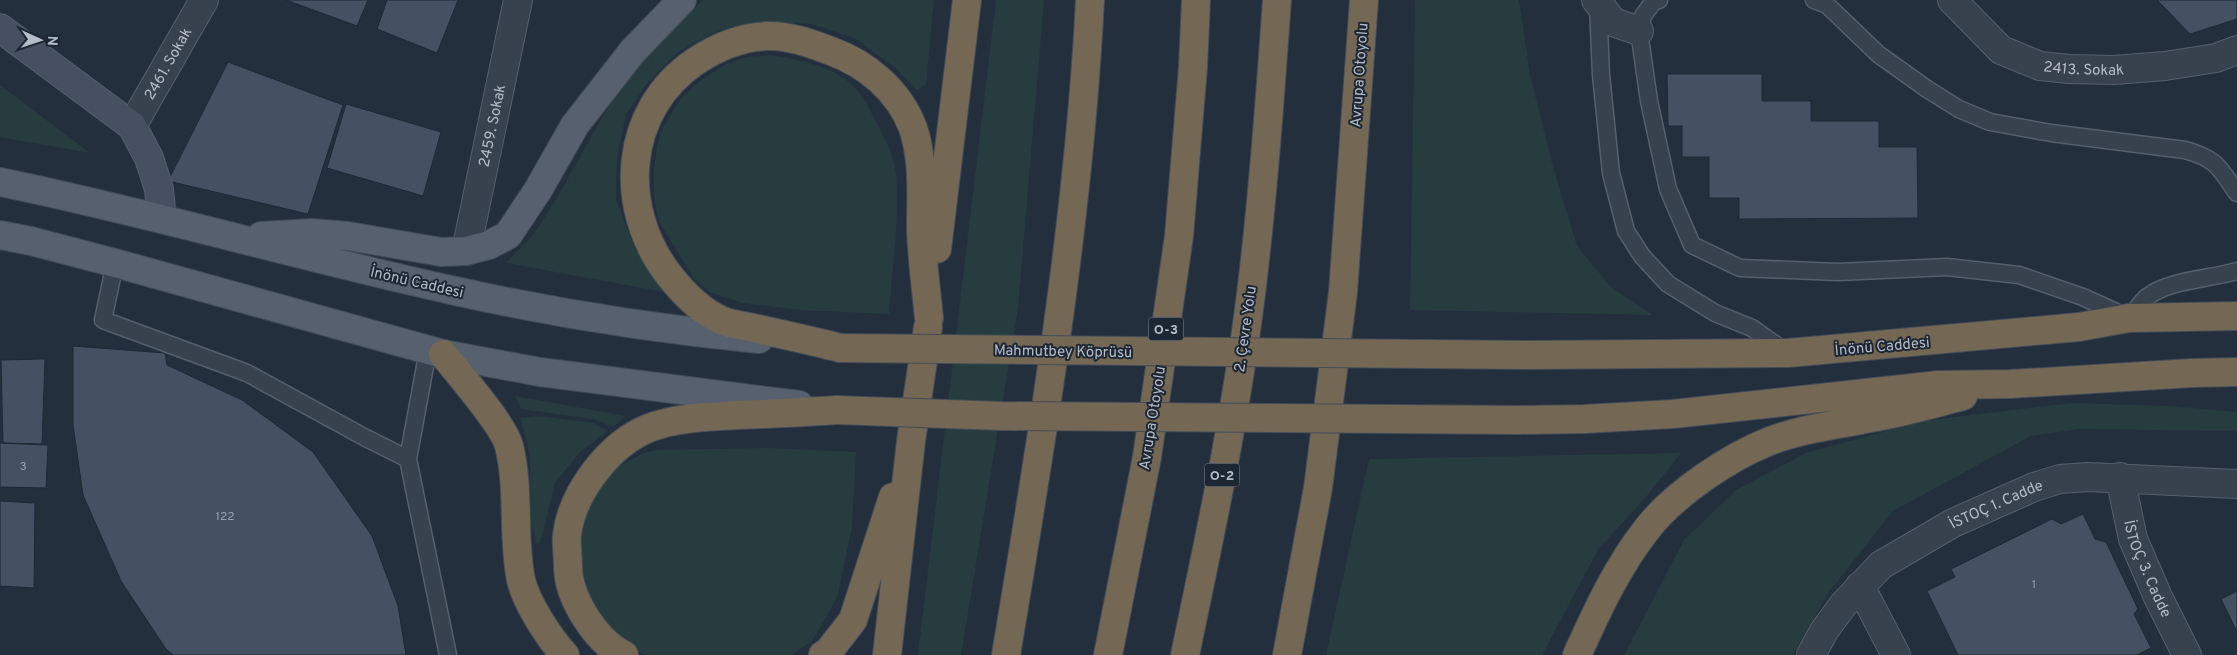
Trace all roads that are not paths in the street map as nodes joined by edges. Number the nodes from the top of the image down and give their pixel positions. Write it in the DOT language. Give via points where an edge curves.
graph roads {
  1 [pos="204,0"];
  2 [pos="518,0"];
  3 [pos="682,0"];
  4 [pos="967,0"];
  5 [pos="1090,0"];
  6 [pos="1196,0"];
  7 [pos="1277,0"];
  8 [pos="1659,0"];
  9 [pos="1814,0"];
  10 [pos="1952,0"];
  11 [pos="1364,2"];
  12 [pos="1597,2"];
  13 [pos="0,28"];
  14 [pos="1639,31"];
  15 [pos="2237,50"];
  16 [pos="132,126"];
  17 [pos="0,182"];
  18 [pos="2237,193"];
  19 [pos="162,219"];
  20 [pos="0,235"];
  21 [pos="237,238"];
  22 [pos="466,251"];
  23 [pos="116,263"];
  24 [pos="2237,271"];
  25 [pos="2237,316"];
  26 [pos="929,318"];
  27 [pos="2129,318"];
  28 [pos="840,348"];
  29 [pos="435,352"];
  30 [pos="1788,353"];
  31 [pos="1526,355"];
  32 [pos="2237,372"];
  33 [pos="2010,384"];
  34 [pos="837,410"];
  35 [pos="911,441"];
  36 [pos="408,459"];
  37 [pos="2120,477"];
  38 [pos="2237,484"];
  39 [pos="1860,586"];
  40 [pos="448,655"];
  41 [pos="565,655"];
  42 [pos="624,655"];
  43 [pos="823,655"];
  44 [pos="887,655"];
  45 [pos="1006,655"];
  46 [pos="1108,655"];
  47 [pos="1186,655"];
  48 [pos="1287,655"];
  49 [pos="1577,655"];
  50 [pos="1811,655"];
  51 [pos="1896,655"];
  52 [pos="2187,655"];
  1 -- 16 [label="street, 2461. Sokak"];
  2 -- 22 [label="street, 2459. Sokak"];
  3 -- 22 [label="main road" via="632,52 575,124 508,235"];
  4 -- 26 [label="highway"];
  5 -- 45 [label="highway" via="1075,180 1050,383"];
  6 -- 46 [label="highway, Avrupa Otoyolu / O-3" via="1179,236 1147,457"];
  7 -- 47 [label="highway, 2. Çevre Yolu / O-2" via="1251,294 1222,473"];
  8 -- 14 [label="lane" via="1653,2"];
  9 -- 18 [label="lane" via="1827,5 1878,54 1958,109 1999,123 2051,133 2204,155 2216,163"];
  10 -- 15 [label="street, 2413. Sokak" via="2001,50 2040,66 2114,70 2165,66 2216,58"];
  11 -- 48 [label="highway, Avrupa Otoyolu" via="1343,292 1318,488"];
  12 -- 14 [label="street" via="1613,22"];
  12 -- 30 [label="lane" via="1611,173 1626,231 1642,256 1668,284 1715,313 1752,328"];
  13 -- 16 [label="street"];
  14 -- 27 [label="lane" via="1649,101 1668,189 1692,245 1740,268 1838,272 1947,267 2019,276 2084,296"];
  16 -- 19 [label="street" via="149,158 159,189"];
  17 -- 19 [label="main road, İnönü Caddesi"];
  19 -- 21 [label="main road, İnönü Caddesi"];
  20 -- 23 [label="main road"];
  21 -- 22 [label="main road" via="312,233 441,252"];
  21 -- 28 [label="main road, İnönü Caddesi" via="451,290 562,312 689,332"];
  23 -- 29 [label="main road"];
  23 -- 36 [label="lane" via="103,320 247,373"];
  24 -- 27 [label="lane" via="2164,287 2146,298"];
  25 -- 27 [label="highway, İnönü Caddesi"];
  26 -- 28 [label="highway, Mahmutbey Köprüsü" via="921,228 921,167 912,127 896,98 875,74 850,58 819,46 768,36 723,46 681,71 651,107 640,133 634,165 641,224 660,264 698,306 723,321"];
  26 -- 35 [label="highway"];
  27 -- 30 [label="highway, İnönü Caddesi" via="2079,327"];
  28 -- 31 [label="highway, Mahmutbey Köprüsü, bridge"];
  29 -- 34 [label="main road" via="540,372"];
  29 -- 36 [label="lane"];
  29 -- 41 [label="highway" via="496,423 509,445 516,488 522,581 552,641"];
  30 -- 31 [label="highway, İnönü Caddesi"];
  32 -- 33 [label="highway"];
  33 -- 34 [label="highway, bridge" via="1939,385 1673,414 1584,419 1000,416"];
  33 -- 49 [label="highway" via="1770,441 1713,471 1685,492 1648,528 1606,592"];
  34 -- 42 [label="highway" via="679,420 648,428 621,444 596,470 577,502 567,534 568,571 578,604 594,630"];
  35 -- 43 [label="highway" via="854,620"];
  35 -- 44 [label="highway"];
  36 -- 40 [label="lane"];
  37 -- 38 [label="street, İSTOÇ 1. Cadde"];
  37 -- 39 [label="street, İSTOÇ 1. Cadde" via="2060,479 1990,505 1881,565"];
  37 -- 52 [label="street, İSTOÇ 3. Cadde" via="2133,539"];
  39 -- 50 [label="street, İSTOÇ 1. Cadde" via="1824,631"];
  39 -- 51 [label="street"];
}
